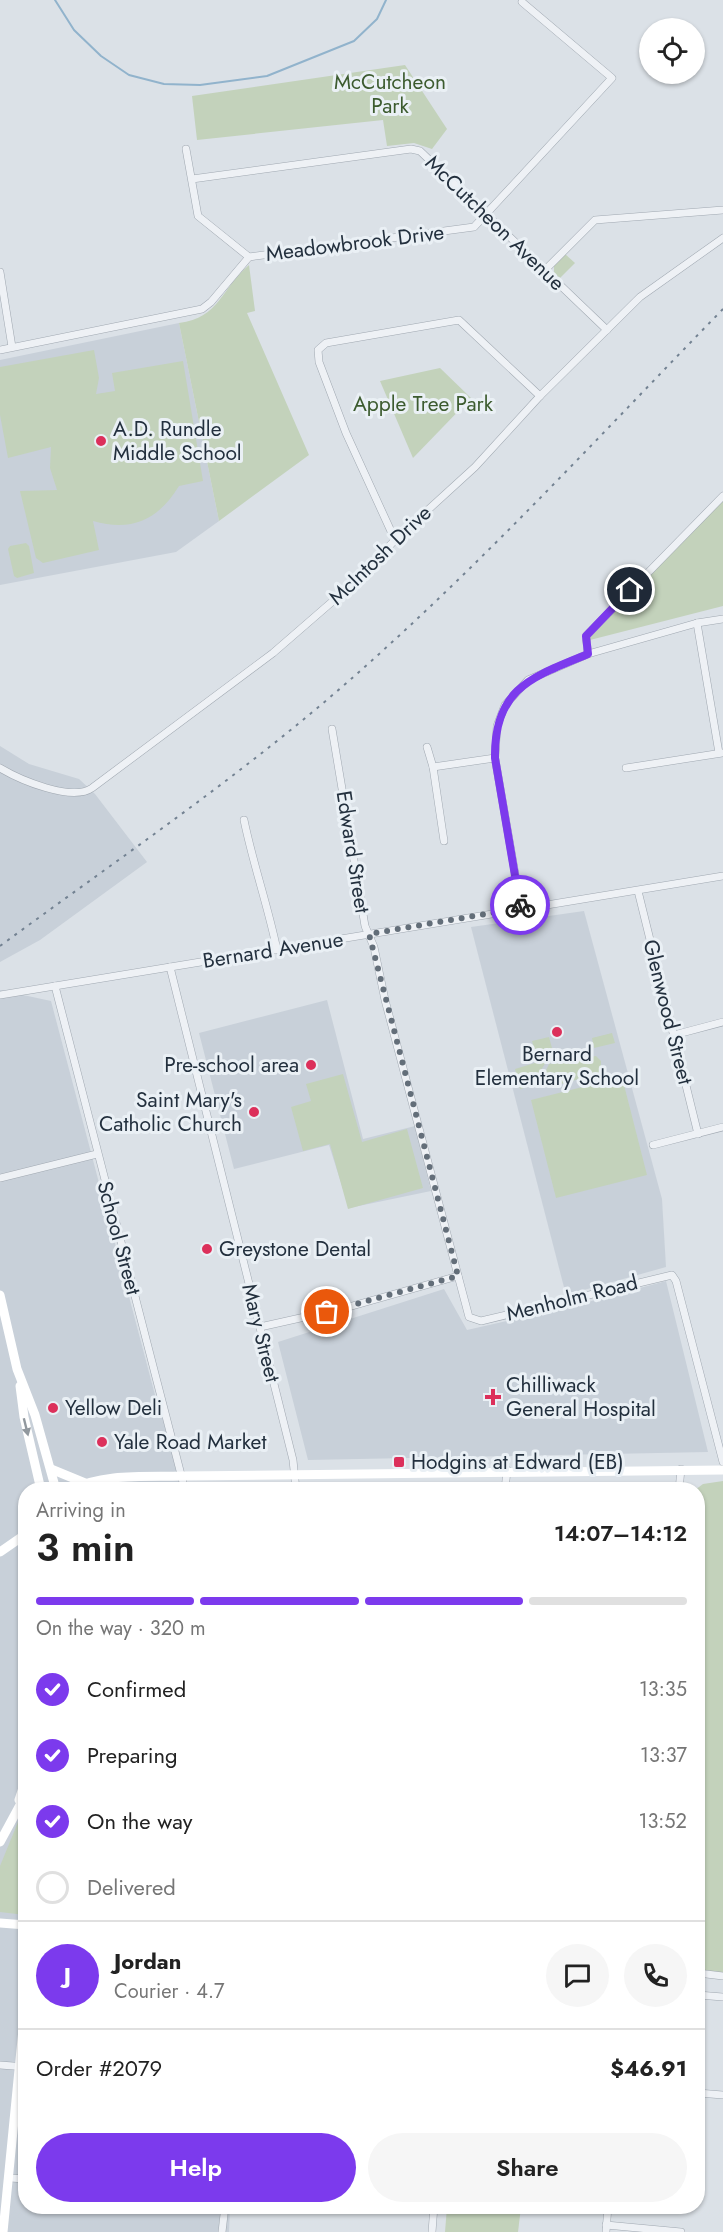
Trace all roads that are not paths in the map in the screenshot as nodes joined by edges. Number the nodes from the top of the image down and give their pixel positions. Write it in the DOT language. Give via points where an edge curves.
graph roads {
  1 [pos="522,2"];
  2 [pos="186,149"];
  3 [pos="192,179"];
  4 [pos="723,210"];
  5 [pos="487,215"];
  6 [pos="723,238"];
  7 [pos="249,256"];
  8 [pos="545,270"];
  9 [pos="0,272"];
  10 [pos="607,330"];
  11 [pos="12,347"];
  12 [pos="0,350"];
  13 [pos="540,396"];
  14 [pos="723,496"];
  15 [pos="395,540"];
  16 [pos="723,619"];
  17 [pos="697,623"];
  18 [pos="588,654"];
  19 [pos="332,729"];
  20 [pos="427,747"];
  21 [pos="721,753"];
  22 [pos="495,758"];
  23 [pos="433,767"];
  24 [pos="0,768"];
  25 [pos="626,768"];
  26 [pos="244,820"];
  27 [pos="444,841"];
  28 [pos="723,876"];
  29 [pos="638,891"];
  30 [pos="521,908"];
  31 [pos="369,934"];
  32 [pos="277,950"];
  33 [pos="170,967"];
  34 [pos="56,986"];
  35 [pos="0,995"];
  36 [pos="723,1022"];
  37 [pos="674,1035"];
  38 [pos="723,1127"];
  39 [pos="698,1134"];
  40 [pos="653,1145"];
  41 [pos="97,1154"];
  42 [pos="0,1178"];
  43 [pos="458,1276"];
  44 [pos="0,1294"];
  45 [pos="472,1320"];
  46 [pos="260,1327"];
  47 [pos="17,1369"];
  48 [pos="723,1462"];
  49 [pos="51,1469"];
  50 [pos="681,1469"];
  51 [pos="507,1470"];
  52 [pos="723,1470"];
  53 [pos="182,1476"];
  54 [pos="295,1476"];
  55 [pos="39,1482"];
  56 [pos="54,1482"];
  57 [pos="83,1482"];
  58 [pos="92,1482"];
  59 [pos="183,1482"];
  60 [pos="295,1482"];
  61 [pos="506,1482"];
  62 [pos="680,1482"];
  63 [pos="18,1540"];
  64 [pos="0,1552"];
  65 [pos="18,1806"];
  66 [pos="0,1842"];
  67 [pos="0,1923"];
  68 [pos="18,1924"];
  69 [pos="705,1974"];
  70 [pos="723,1976"];
  71 [pos="705,1996"];
  72 [pos="723,1997"];
  73 [pos="0,2065"];
  74 [pos="18,2067"];
  75 [pos="18,2093"];
  76 [pos="705,2094"];
  77 [pos="723,2096"];
  78 [pos="5,2178"];
  79 [pos="224,2214"];
  80 [pos="433,2214"];
  81 [pos="606,2228"];
  82 [pos="3,2232"];
  83 [pos="222,2232"];
  84 [pos="432,2232"];
  85 [pos="681,2232"];
  1 -- 5 [label="street, Meadowbrook Drive" via="612,78"];
  2 -- 3 [label="street, Meadowbrook Drive"];
  3 -- 5 [label="street, McCutcheon Avenue" via="411,149 427,155"];
  3 -- 7 [label="street, Meadowbrook Drive" via="198,216"];
  4 -- 8 [label="street" via="595,220"];
  5 -- 7 [label="street, Meadowbrook Drive" via="474,227"];
  5 -- 8 [label="street, McCutcheon Avenue"];
  6 -- 10 [label="street, McIntosh Drive" via="640,297"];
  7 -- 11 [label="street, Meadowbrook Drive" via="202,309"];
  8 -- 10 [label="street, McCutcheon Avenue"];
  9 -- 11 [label="street"];
  10 -- 13 [label="street, McIntosh Drive"];
  11 -- 12 [label="street, Meadowbrook Drive"];
  13 -- 15 [label="street, McIntosh Drive" via="475,467"];
  13 -- 15 [label="street" via="459,320 326,343 318,350 346,433"];
  14 -- 18 [label="street" via="586,636"];
  15 -- 24 [label="street, McIntosh Drive" via="273,653 86,793 43,786"];
  16 -- 17 [label="street"];
  17 -- 18 [label="street"];
  17 -- 21 [label="street"];
  18 -- 22 [label="street" via="538,674 512,696 499,720"];
  19 -- 31 [label="street, Edward Street"];
  20 -- 23 [label="street"];
  21 -- 25 [label="street"];
  22 -- 23 [label="street"];
  22 -- 30 [label="street"];
  23 -- 27 [label="street"];
  26 -- 32 [label="street"];
  28 -- 29 [label="street, Bernard Avenue"];
  29 -- 30 [label="street, Bernard Avenue"];
  29 -- 37 [label="street, Glenwood Street"];
  30 -- 31 [label="street, Bernard Avenue"];
  31 -- 32 [label="street, Bernard Avenue"];
  31 -- 43 [label="street, Edward Street"];
  32 -- 33 [label="street, Bernard Avenue"];
  33 -- 34 [label="street, Bernard Avenue"];
  33 -- 46 [label="street, Mary Street"];
  34 -- 35 [label="street, Bernard Avenue"];
  34 -- 41 [label="street, School Street"];
  36 -- 37 [label="street"];
  37 -- 39 [label="street, Glenwood Street"];
  38 -- 39 [label="street"];
  39 -- 40 [label="street"];
  41 -- 42 [label="street"];
  41 -- 53 [label="street, School Street"];
  43 -- 45 [label="street, Edward Street"];
  43 -- 46 [label="street"];
  44 -- 47 [label="street"];
  45 -- 48 [label="street, Menholm Road" via="672,1275"];
  46 -- 54 [label="street, Mary Street"];
  47 -- 49 [label="street"];
  47 -- 55 [label="street, one-way"];
  49 -- 56 [label="street"];
  49 -- 57 [label="street"];
  50 -- 51 [label="street"];
  50 -- 52 [label="street"];
  50 -- 62 [label="street"];
  51 -- 54 [label="street"];
  51 -- 61 [label="street"];
  53 -- 54 [label="street"];
  53 -- 58 [label="street"];
  53 -- 59 [label="street, School Street"];
  54 -- 60 [label="street, Mary Street"];
  63 -- 64 [label="street"];
  65 -- 66 [label="street"];
  67 -- 68 [label="street"];
  69 -- 70 [label="street"];
  71 -- 72 [label="street"];
  73 -- 74 [label="street"];
  75 -- 78 [label="street"];
  76 -- 77 [label="street"];
  78 -- 82 [label="street"];
  79 -- 83 [label="street"];
  80 -- 84 [label="street"];
  81 -- 85 [label="street"];
}
